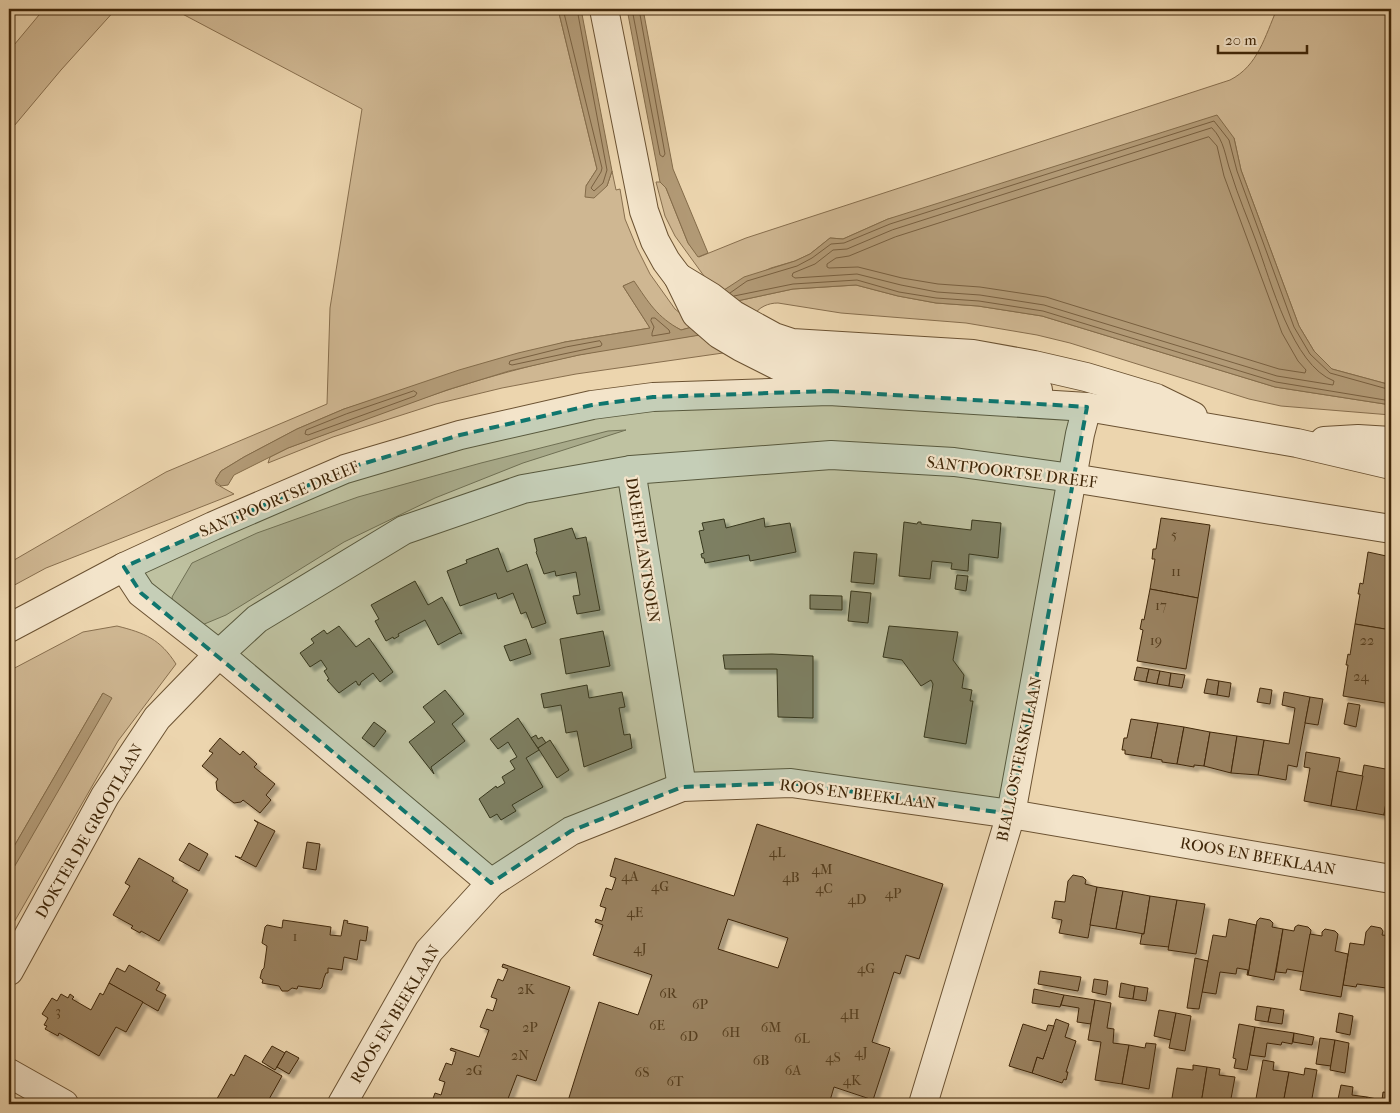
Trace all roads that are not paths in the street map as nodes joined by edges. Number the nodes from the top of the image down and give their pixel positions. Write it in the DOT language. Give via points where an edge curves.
graph roads {
  1 [pos="604,9"];
  2 [pos="726,325"];
  3 [pos="786,370"];
  4 [pos="829,391"];
  5 [pos="653,397"];
  6 [pos="1087,407"];
  7 [pos="1224,431"];
  8 [pos="1391,441"];
  9 [pos="1297,443"];
  10 [pos="1391,465"];
  11 [pos="631,470"];
  12 [pos="1072,478"];
  13 [pos="1391,529"];
  14 [pos="124,567"];
  15 [pos="9,628"];
  16 [pos="219,654"];
  17 [pos="682,787"];
  18 [pos="1011,814"];
  19 [pos="1391,879"];
  20 [pos="491,883"];
  21 [pos="9,971"];
  22 [pos="9,1073"];
  23 [pos="64,1104"];
  24 [pos="342,1104"];
  25 [pos="923,1104"];
  1 -- 2 [label="street" via="644,210 655,241 678,277"];
  2 -- 3 [label="street" via="741,347"];
  2 -- 7 [label="street" via="792,343 973,354 1034,365 1156,398"];
  3 -- 4 [label="street"];
  3 -- 5 [label="street, SANTPOORTSE DREEF" via="727,378"];
  3 -- 6 [label="street, SANTPOORTSE DREEF" via="946,372 984,377"];
  4 -- 5 [label="street, SANTPOORTSE DREEF"];
  4 -- 6 [label="street, SANTPOORTSE DREEF"];
  5 -- 14 [label="street, SANTPOORTSE DREEF" via="592,405 460,435 345,469"];
  6 -- 7 [label="street, SANTPOORTSE DREEF"];
  6 -- 12 [label="street, BIALLOSTERSKILAAN"];
  7 -- 9 [label="street, SANTPOORTSE DREEF"];
  8 -- 9 [label="street, SANTPOORTSE DREEF" via="1358,439"];
  9 -- 10 [label="street, SANTPOORTSE DREEF"];
  11 -- 12 [label="street, SANTPOORTSE DREEF" via="832,455 954,462"];
  11 -- 16 [label="street, DREEFPLANTSOEN" via="523,489 404,530 257,619"];
  11 -- 17 [label="street, DREEFPLANTSOEN"];
  12 -- 13 [label="street, SANTPOORTSE DREEF"];
  12 -- 18 [label="street, BIALLOSTERSKILAAN"];
  14 -- 15 [label="street, SANTPOORTSE DREEF"];
  14 -- 16 [label="street" via="141,593"];
  16 -- 20 [label="street"];
  16 -- 21 [label="street, DOKTER DE GROOTLAAN" via="157,718 105,796"];
  17 -- 18 [label="street, ROOS EN BEEKLAAN" via="791,783"];
  17 -- 20 [label="street, ROOS EN BEEKLAAN" via="570,831"];
  18 -- 19 [label="street, ROOS EN BEEKLAAN"];
  18 -- 25 [label="street, BIALLOSTERSKILAAN"];
  20 -- 24 [label="street, ROOS EN BEEKLAAN" via="429,951"];
  22 -- 23 [label="street"];
}
